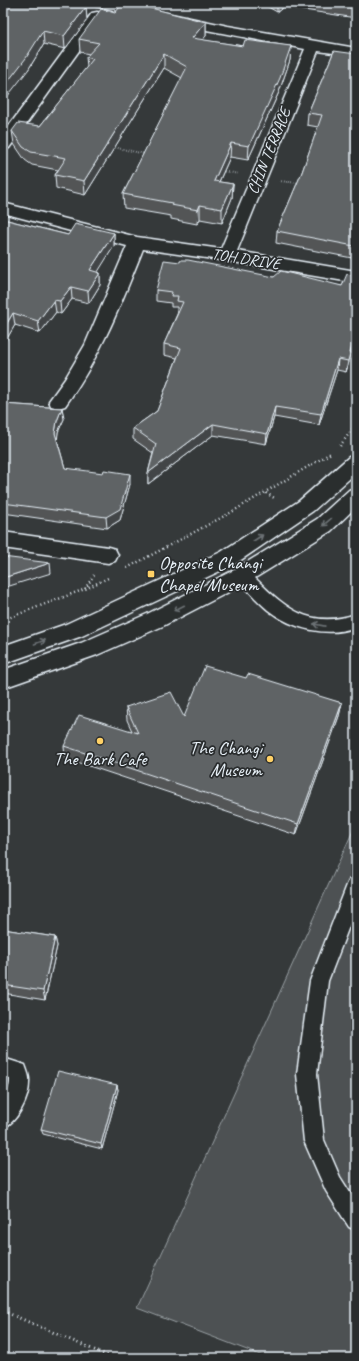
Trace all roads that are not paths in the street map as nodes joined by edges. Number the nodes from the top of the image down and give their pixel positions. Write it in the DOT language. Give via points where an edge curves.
graph roads {
  1 [pos="104,4"];
  2 [pos="313,46"];
  3 [pos="356,52"];
  4 [pos="3,145"];
  5 [pos="3,208"];
  6 [pos="137,243"];
  7 [pos="227,255"];
  8 [pos="356,277"];
  9 [pos="58,401"];
  10 [pos="356,462"];
  11 [pos="356,495"];
  12 [pos="3,540"];
  13 [pos="108,555"];
  14 [pos="243,575"];
  15 [pos="356,620"];
  16 [pos="3,655"];
  17 [pos="3,679"];
  18 [pos="356,884"];
  19 [pos="3,1068"];
  20 [pos="3,1118"];
  21 [pos="356,1220"];
  1 -- 2 [label="street"];
  1 -- 4 [label="street"];
  2 -- 3 [label="street"];
  2 -- 7 [label="street, CHIN TERRACE"];
  5 -- 6 [label="street, TOH DRIVE"];
  6 -- 7 [label="street, TOH DRIVE"];
  6 -- 9 [label="street" via="91,353 74,383"];
  7 -- 8 [label="street, TOH DRIVE"];
  16 -- 10 [label="street, one-way" via="74,630 228,558 306,506"];
  11 -- 14 [label="street, one-way" via="324,525"];
  12 -- 13 [label="street"];
  15 -- 14 [label="lane, one-way" via="347,625 331,627 316,625 284,613"];
  14 -- 17 [label="street, one-way" via="155,620 89,649"];
  18 -- 21 [label="lane" via="318,981 307,1074 314,1141 333,1184"];
  19 -- 20 [label="lane" via="18,1072 20,1085 14,1104"];
}
